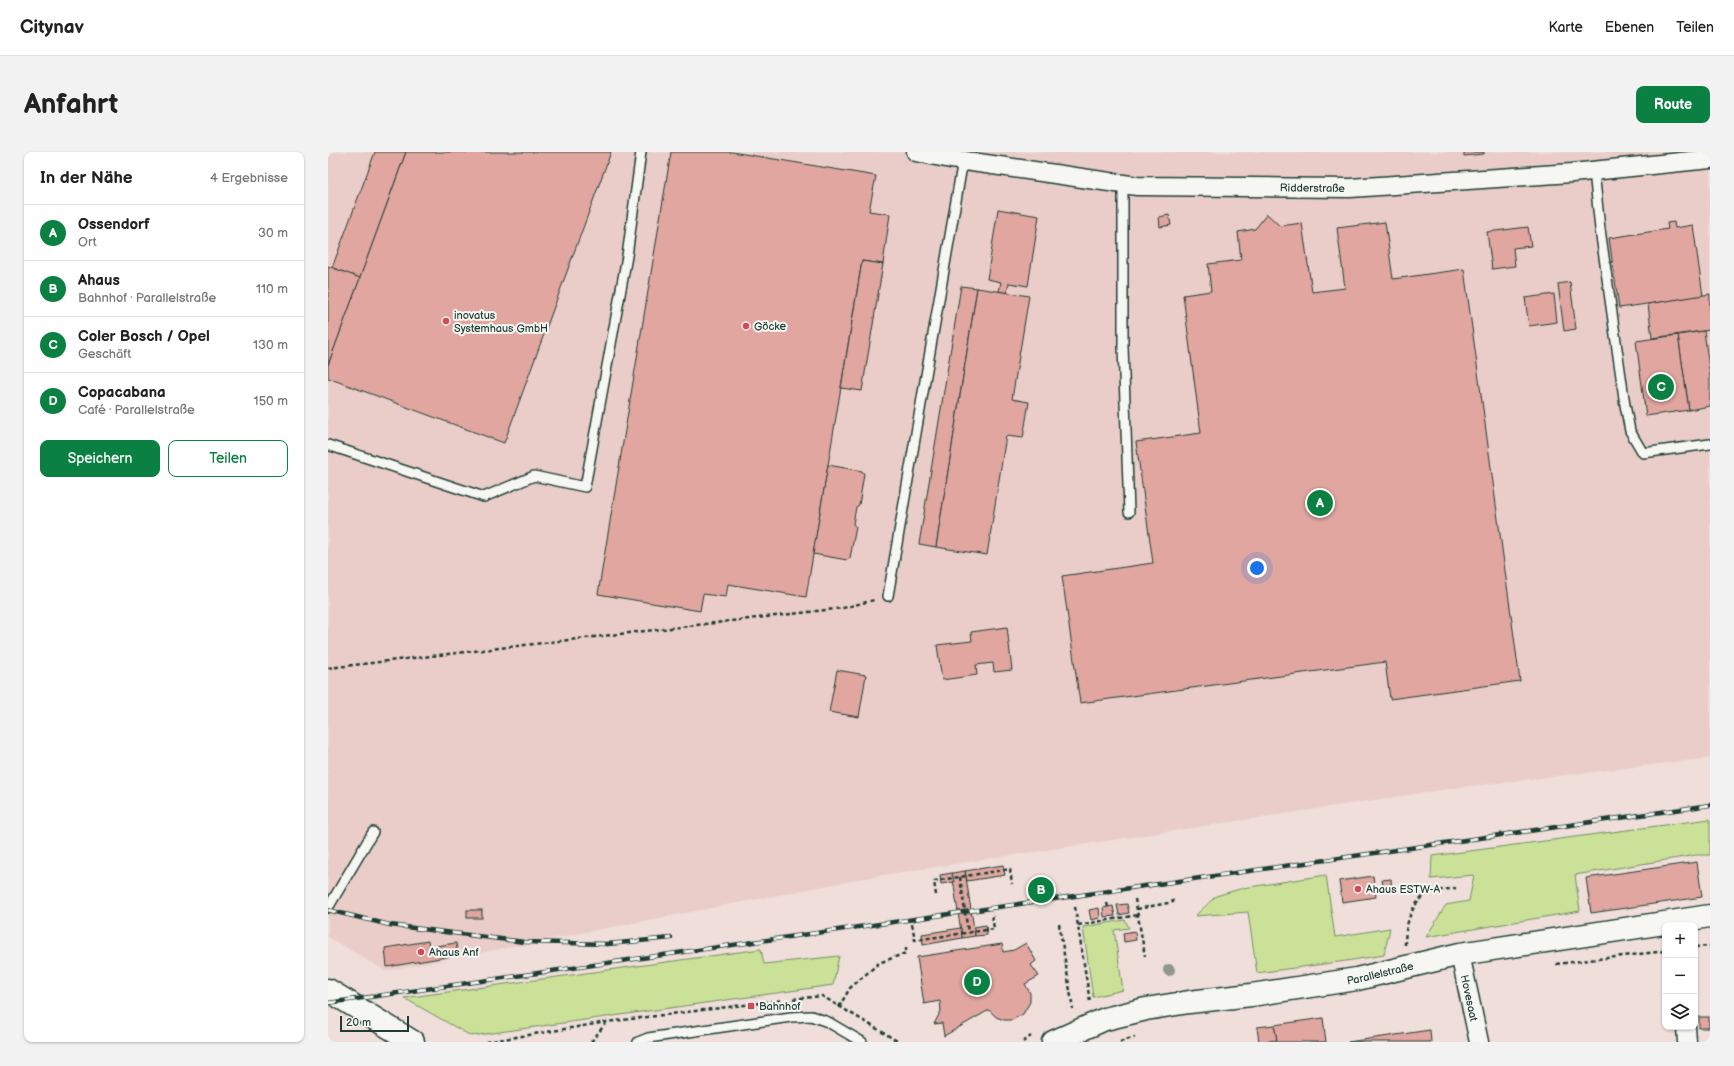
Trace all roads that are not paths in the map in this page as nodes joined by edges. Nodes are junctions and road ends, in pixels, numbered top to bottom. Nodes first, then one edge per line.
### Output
1 (641, 152) edge
2 (916, 152) edge
3 (956, 157) edge
4 (1710, 159) edge
5 (1594, 171) junction
6 (1123, 184) junction
7 (1710, 444) edge
8 (328, 445) edge
9 (1129, 512) dead end
10 (888, 596) road end
11 (373, 832) dead end
12 (328, 908) edge
13 (1710, 916) edge
14 (1460, 954) junction
15 (328, 990) edge
16 (1686, 1030) edge
17 (413, 1042) edge
18 (638, 1042) edge
19 (862, 1042) edge
20 (1053, 1042) edge
21 (1479, 1042) edge
22 (1687, 1042) edge

1 - 8 lane
2 - 3 street, Ridderstraße
3 - 6 street, Ridderstraße
3 - 10 lane
4 - 5 street, Ridderstraße
5 - 6 street, Ridderstraße
5 - 7 lane
6 - 9 lane
11 - 12 lane
13 - 14 main road, Parallelstraße
14 - 20 main road, Parallelstraße
14 - 21 street, Hovesaat
15 - 17 main road
16 - 22 street
18 - 19 lane

